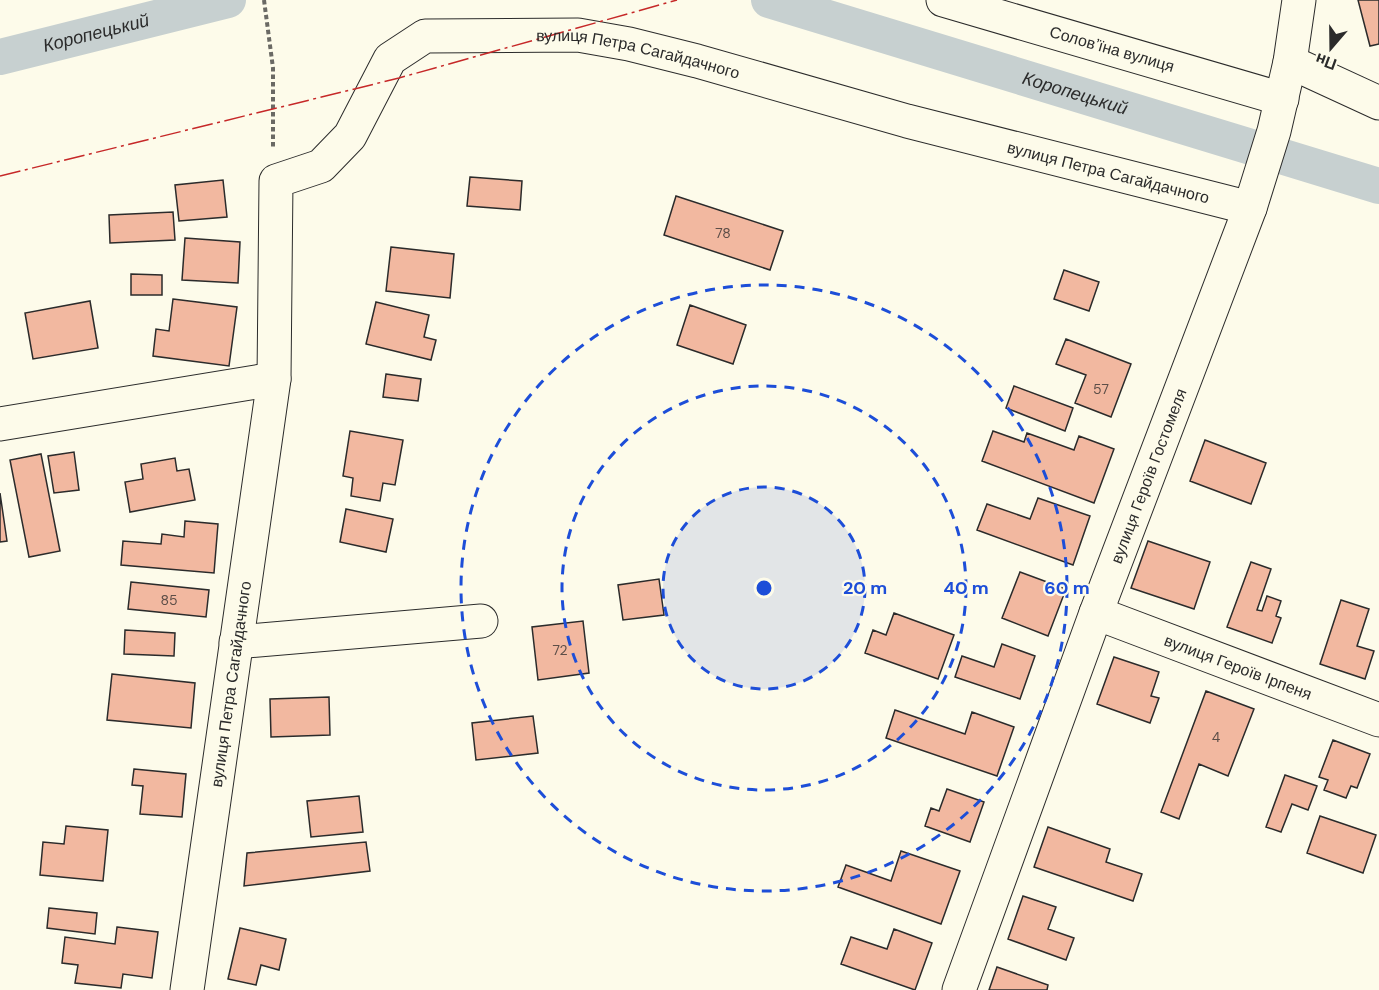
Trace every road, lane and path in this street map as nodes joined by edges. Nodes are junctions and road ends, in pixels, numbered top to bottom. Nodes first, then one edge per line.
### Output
1 (264, 0) edge
2 (943, 0) edge
3 (1299, 0) edge
4 (1290, 62) junction
5 (1282, 99) junction
6 (1379, 103) edge
7 (276, 181) junction
8 (1250, 208) junction
9 (273, 379) junction
10 (0, 424) edge
11 (1096, 613) junction
12 (482, 621) dead end
13 (236, 642) junction
14 (1379, 720) edge
15 (187, 990) edge
16 (959, 990) edge

1 - 7 path
2 - 5 street, Соловʼїна вулиця
3 - 4 street, вулиця Героїв Гостомеля
4 - 5 street, вулиця Героїв Гостомеля
4 - 6 street
5 - 8 street, вулиця Героїв Гостомеля
7 - 8 street, вулиця Петра Сагайдачного
7 - 9 street, вулиця Петра Сагайдачного
8 - 11 street, вулиця Героїв Гостомеля
9 - 10 street
9 - 13 street, вулиця Петра Сагайдачного
11 - 14 street, вулиця Героїв Ірпеня
11 - 16 street, вулиця Героїв Гостомеля
12 - 13 street
13 - 15 street, вулиця Петра Сагайдачного

